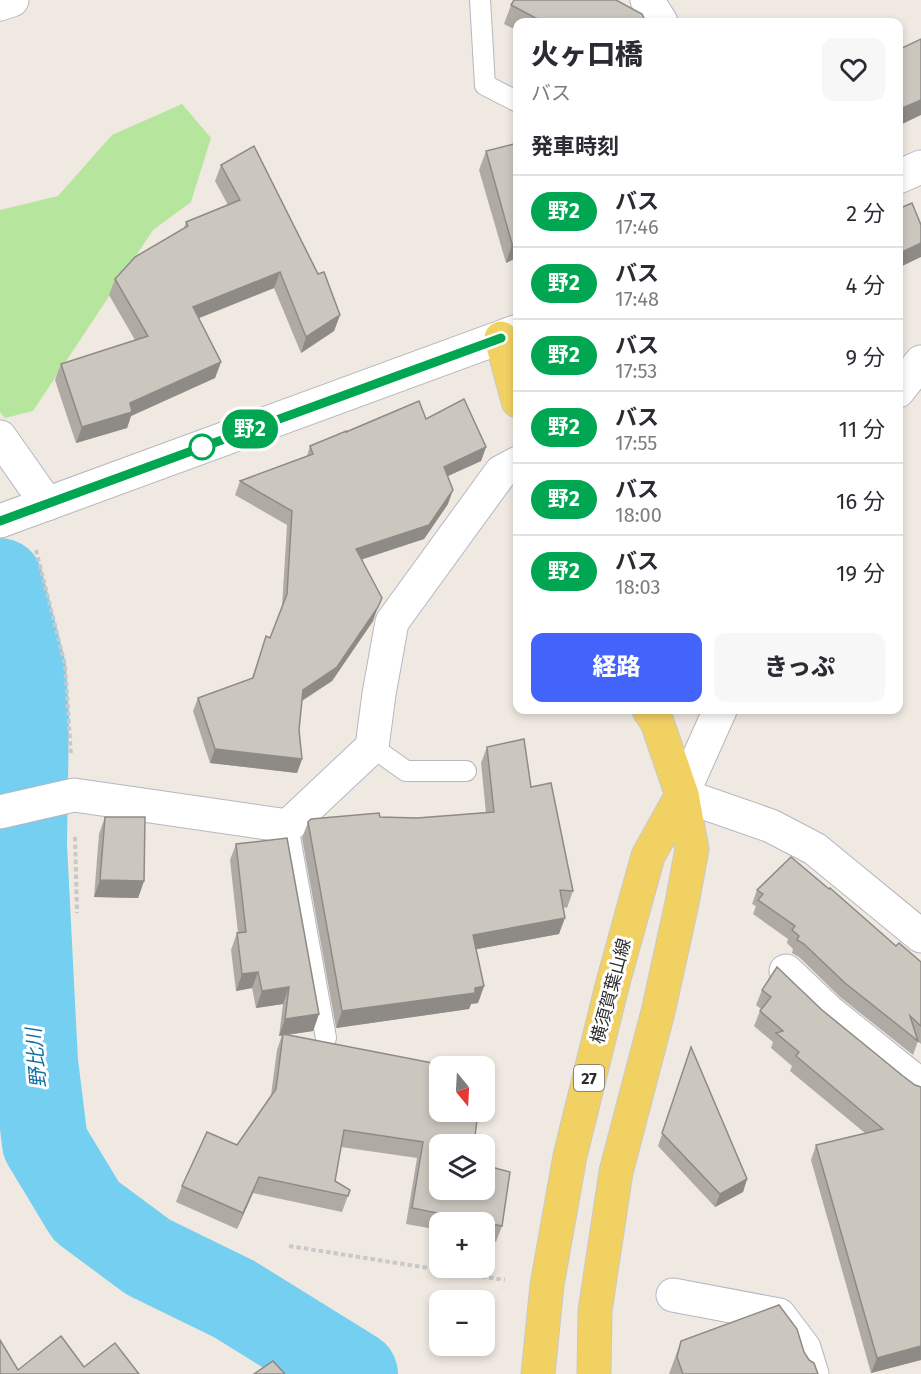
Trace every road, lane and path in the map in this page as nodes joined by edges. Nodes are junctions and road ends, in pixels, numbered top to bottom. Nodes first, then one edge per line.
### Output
1 (12, 0) edge
2 (480, 0) edge
3 (647, 0) edge
4 (0, 4) edge
5 (658, 18) edge
6 (513, 99) edge
7 (921, 167) edge
8 (903, 175) edge
9 (509, 334) edge
10 (921, 362) edge
11 (513, 364) edge
12 (903, 385) edge
13 (0, 437) edge
14 (513, 466) edge
15 (22, 513) edge
16 (652, 714) edge
17 (718, 714) edge
18 (372, 747) junction
19 (466, 771) dead end
20 (74, 795) junction
21 (682, 795) junction
22 (0, 812) edge
23 (288, 826) junction
24 (77, 913) dead end
25 (921, 936) edge
26 (786, 971) dead end
27 (326, 1038) dead end
28 (921, 1084) edge
29 (289, 1246) dead end
30 (506, 1280) dead end
31 (674, 1295) dead end
32 (538, 1374) edge
33 (594, 1374) edge
34 (812, 1374) edge

1 - 4 street
2 - 6 lane
3 - 5 street
7 - 8 street
9 - 11 main road
9 - 15 street
10 - 12 street
13 - 15 street
14 - 18 street
15 - 20 path
16 - 21 main road
17 - 21 street
18 - 19 lane
18 - 23 street
20 - 22 street
20 - 23 street
20 - 24 path
21 - 25 street
21 - 32 main road, 横須賀葉山線 / 27
21 - 33 main road
23 - 27 lane
26 - 28 street
29 - 30 path
31 - 34 street

